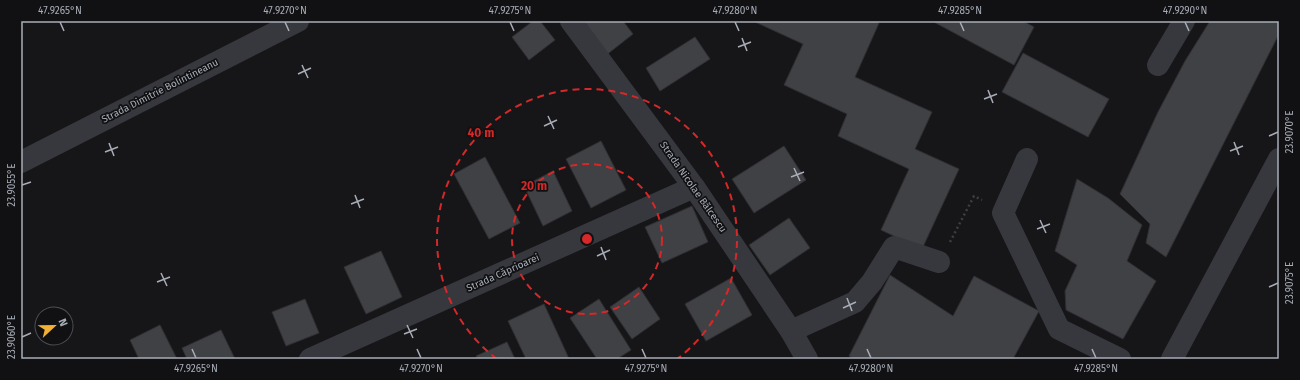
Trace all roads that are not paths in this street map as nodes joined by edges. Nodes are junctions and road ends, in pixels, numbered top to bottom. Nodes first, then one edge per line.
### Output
1 (298, 21) edge
2 (571, 21) edge
3 (1184, 21) edge
4 (1158, 66) dead end
5 (1027, 159) dead end
6 (1279, 159) edge
7 (21, 162) edge
8 (694, 187) junction
9 (939, 262) road end
10 (791, 331) junction
11 (310, 359) edge
12 (807, 359) edge
13 (1120, 359) edge
14 (1172, 359) edge

1 - 7 street, Strada Dimitrie Bolintineanu
2 - 8 street, Strada Nicolae Bălcescu
3 - 4 street
5 - 13 street
6 - 14 street
8 - 10 street, Strada Nicolae Bălcescu
8 - 11 street, Strada Căprioarei
9 - 10 street
10 - 12 street, Strada Nicolae Bălcescu

